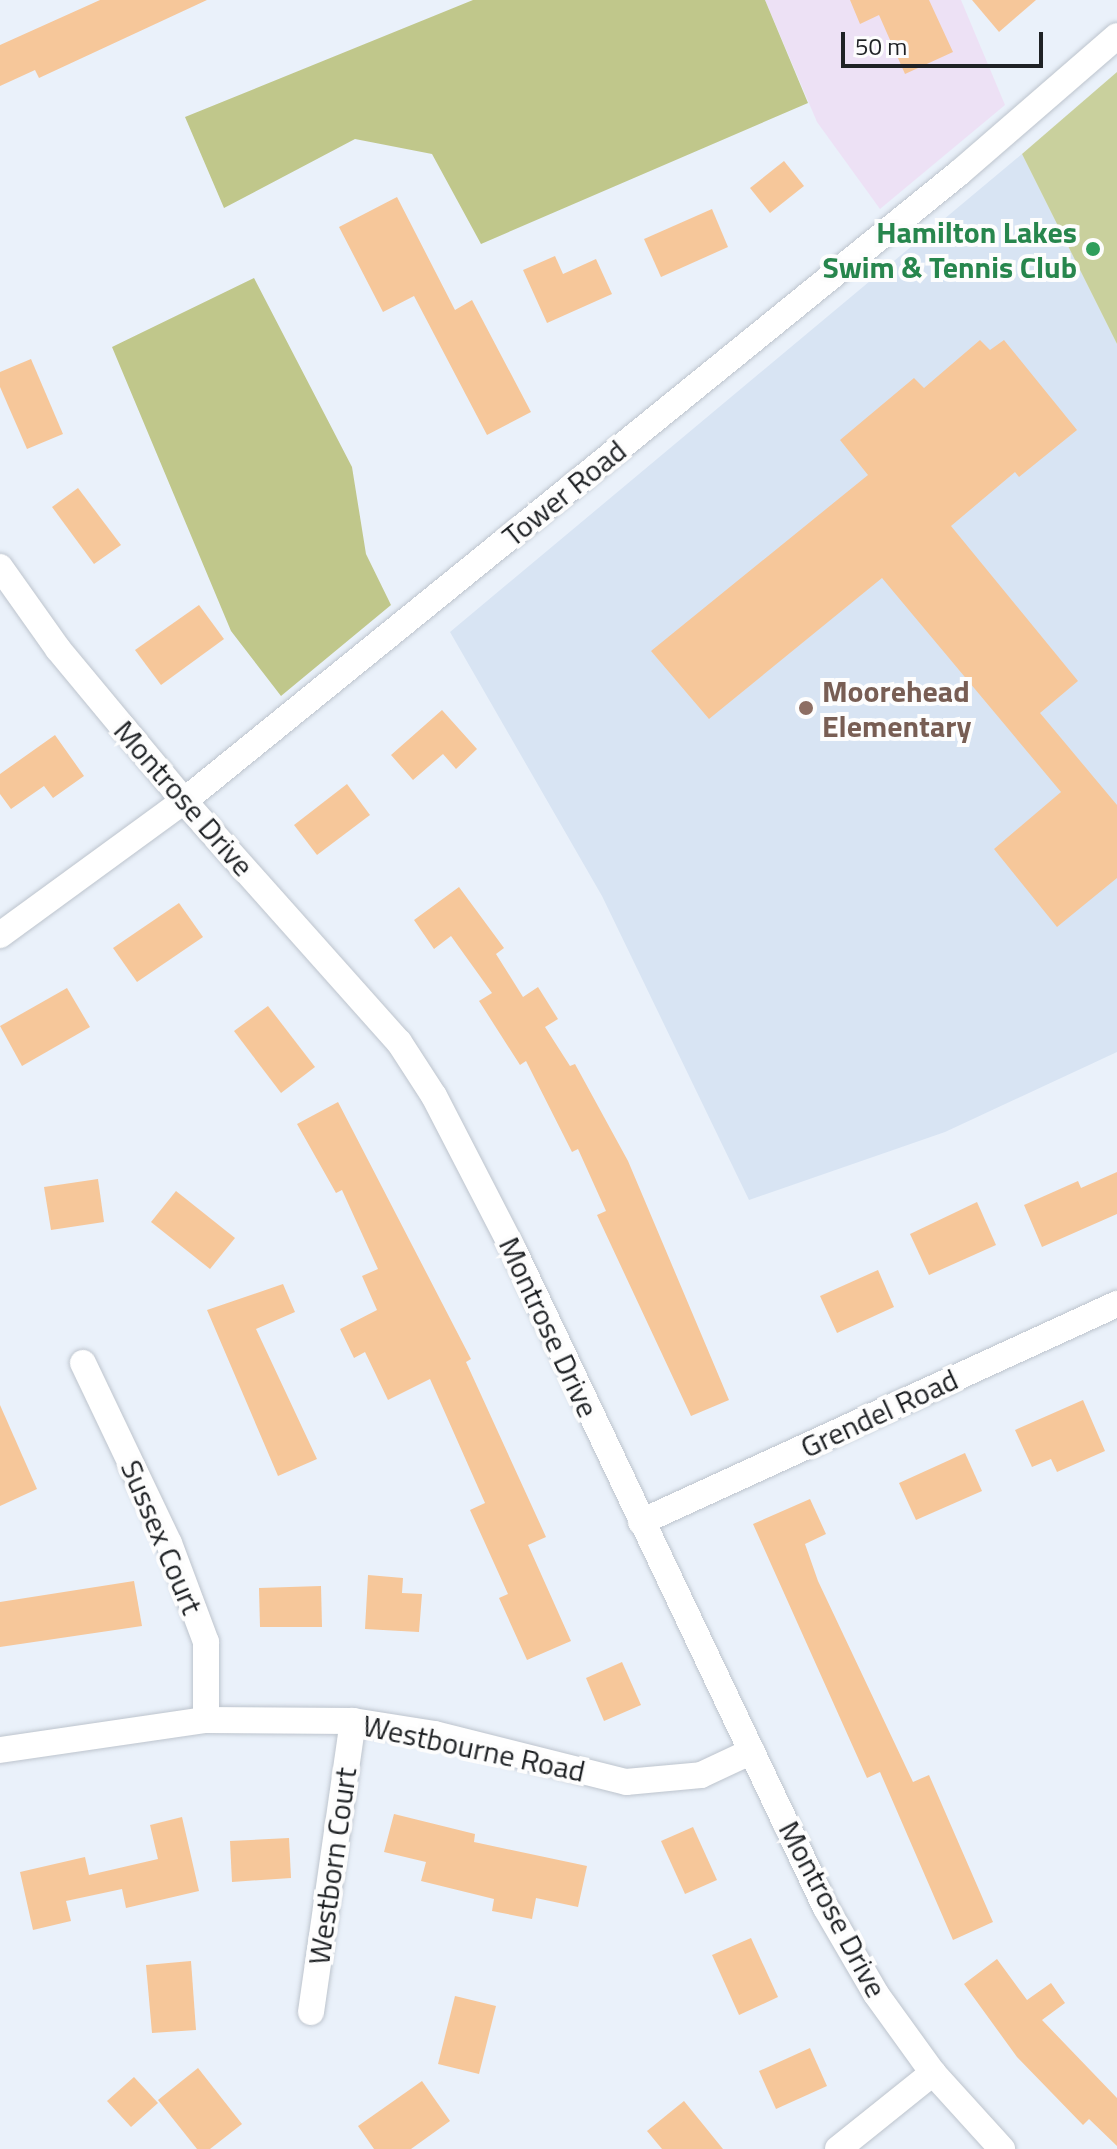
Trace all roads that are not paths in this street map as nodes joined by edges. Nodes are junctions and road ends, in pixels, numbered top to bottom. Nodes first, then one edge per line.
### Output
1 (1117, 36) edge
2 (0, 567) edge
3 (184, 801) junction
4 (0, 935) edge
5 (1117, 1304) edge
6 (83, 1363) dead end
7 (641, 1522) junction
8 (206, 1720) junction
9 (353, 1721) junction
10 (0, 1750) edge
11 (752, 1751) junction
12 (311, 2012) dead end
13 (933, 2073) junction
14 (838, 2149) edge
15 (1002, 2149) edge

1 - 3 street, Tower Road
2 - 3 street, Montrose Drive
3 - 4 street, Tower Road
3 - 7 street, Montrose Drive
5 - 7 street, Grendel Road
6 - 8 street, Sussex Court
7 - 11 street, Montrose Drive
8 - 9 street, Westbourne Road
8 - 10 street, Westbourne Road
9 - 11 street, Westbourne Road
9 - 12 street, Westborn Court
11 - 13 street, Montrose Drive
13 - 14 street
13 - 15 street, Montrose Drive

